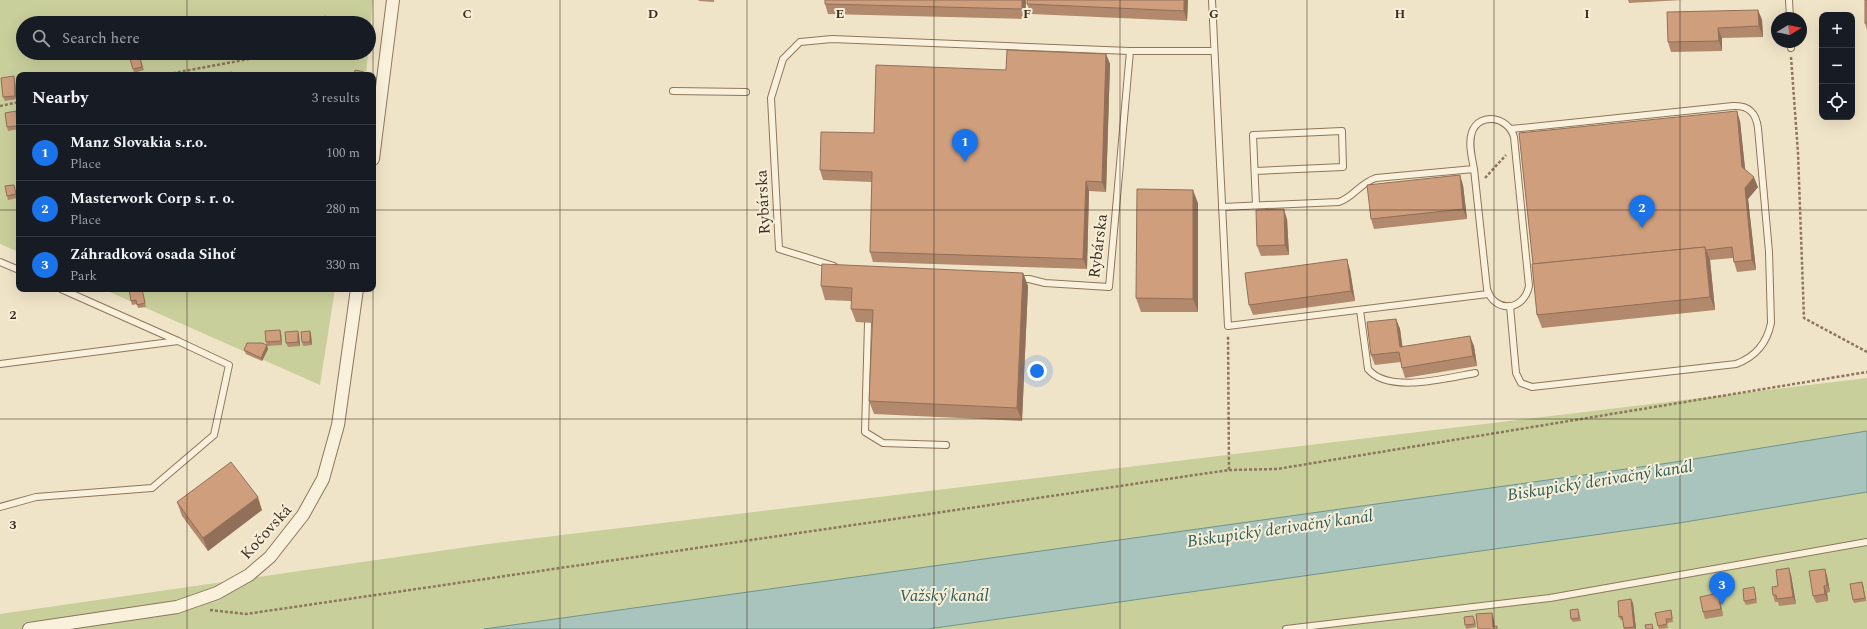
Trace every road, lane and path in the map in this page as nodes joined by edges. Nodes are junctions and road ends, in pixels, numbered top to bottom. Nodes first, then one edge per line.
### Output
1 (393, 0) edge
2 (1212, 0) edge
3 (1789, 0) edge
4 (1790, 12) edge
5 (1790, 48) edge
6 (1130, 51) junction
7 (1214, 51) junction
8 (243, 60) edge
9 (179, 72) edge
10 (673, 91) dead end
11 (746, 92) dead end
12 (16, 103) edge
13 (0, 106) edge
14 (1511, 129) junction
15 (376, 134) edge
16 (1515, 146) junction
17 (1474, 169) junction
18 (1255, 171) junction
19 (1476, 188) junction
20 (1256, 205) junction
21 (1222, 207) junction
22 (0, 262) edge
23 (16, 269) edge
24 (842, 269) edge
25 (1013, 278) edge
26 (68, 292) edge
27 (357, 292) edge
28 (1488, 294) junction
29 (1510, 306) junction
30 (1360, 310) junction
31 (868, 323) edge
32 (1228, 326) junction
33 (178, 340) junction
34 (1867, 352) edge
35 (0, 364) edge
36 (1867, 372) edge
37 (1475, 373) dead end
38 (946, 445) dead end
39 (1229, 470) junction
40 (0, 507) edge
41 (1867, 542) edge
42 (196, 601) junction
43 (29, 629) edge
44 (1286, 629) edge

1 - 15 street
2 - 7 lane
3 - 4 lane
5 - 34 path
6 - 7 lane, Rybárska
6 - 24 lane, Rybárska
6 - 25 lane, Rybárska
7 - 21 lane
8 - 9 path
10 - 11 lane
12 - 13 path
14 - 16 lane
14 - 17 lane
14 - 29 lane
16 - 19 path
16 - 29 lane
17 - 19 lane
17 - 20 lane
18 - 18 lane
18 - 20 lane
19 - 28 lane
20 - 21 lane
21 - 32 lane
22 - 23 lane
26 - 33 lane
27 - 42 street, Kočovská
28 - 29 lane
28 - 30 lane
30 - 32 lane
30 - 37 lane
31 - 38 lane
32 - 39 path
33 - 35 lane
33 - 40 lane
36 - 39 path
39 - 42 path
41 - 44 lane
42 - 43 street, Kočovská

